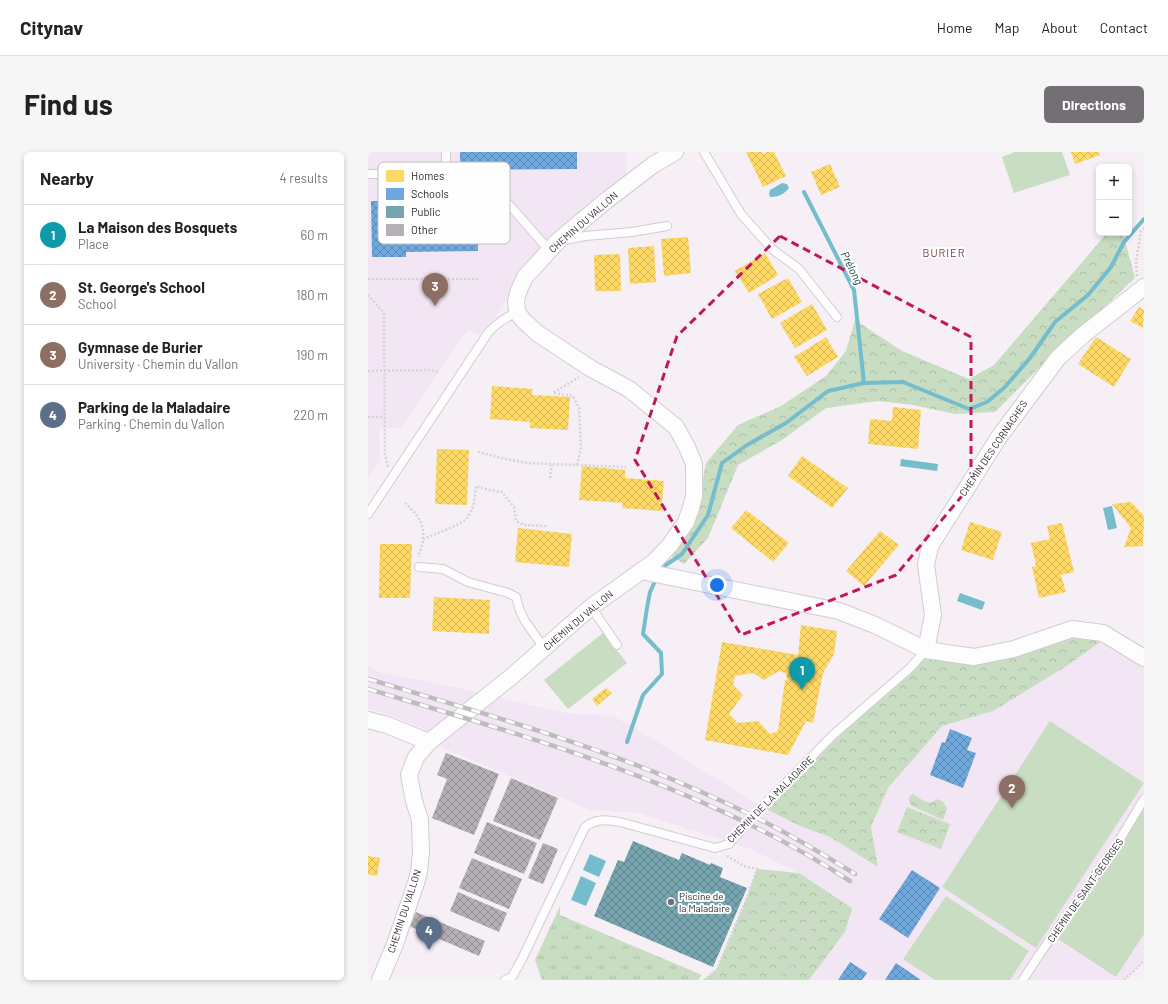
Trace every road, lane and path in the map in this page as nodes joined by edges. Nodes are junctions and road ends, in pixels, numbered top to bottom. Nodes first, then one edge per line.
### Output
1 (675, 152) edge
2 (704, 152) edge
3 (510, 203) edge
4 (667, 226) dead end
5 (1144, 228) edge
6 (554, 246) junction
7 (368, 279) edge
8 (478, 279) dead end
9 (1141, 290) edge
10 (368, 295) edge
11 (517, 312) junction
12 (837, 317) dead end
13 (590, 368) junction
14 (368, 370) edge
15 (385, 370) junction
16 (439, 372) dead end
17 (368, 417) edge
18 (385, 417) junction
19 (478, 452) dead end
20 (552, 464) junction
21 (577, 466) junction
22 (626, 467) dead end
23 (393, 476) junction
24 (550, 478) dead end
25 (405, 503) dead end
26 (368, 514) edge
27 (547, 526) dead end
28 (423, 539) junction
29 (418, 564) joint
30 (647, 572) junction
31 (591, 607) junction
32 (617, 645) dead end
33 (544, 648) junction
34 (926, 650) junction
35 (1144, 658) edge
36 (368, 720) edge
37 (429, 742) junction
38 (1144, 799) edge
39 (715, 848) junction
40 (815, 909) dead end
41 (812, 919) junction
42 (738, 920) junction
43 (1144, 961) edge
44 (380, 980) edge
45 (505, 980) edge
46 (704, 980) edge
47 (777, 980) edge
48 (1023, 980) edge
49 (1124, 980) edge

1 - 6 street, CHEMIN DU VALLON
2 - 12 lane
3 - 6 lane
4 - 6 lane
5 - 9 path
6 - 11 street, CHEMIN DU VALLON
7 - 8 path
9 - 34 street, CHEMIN DES CORNACHES
10 - 15 path
11 - 13 street, CHEMIN DU VALLON
11 - 23 lane
13 - 21 path
13 - 30 street, CHEMIN DU VALLON
14 - 15 path
15 - 16 path
15 - 18 path
17 - 18 path
18 - 23 path
19 - 20 path
20 - 21 path
20 - 24 path
21 - 22 path
23 - 26 lane
25 - 28 path
27 - 28 path
28 - 29 path
29 - 33 lane
30 - 31 street, CHEMIN DU VALLON
30 - 34 street
31 - 32 lane
31 - 33 street, CHEMIN DU VALLON
33 - 37 street, CHEMIN DU VALLON
34 - 35 street
34 - 39 lane, CHEMIN DE LA MALADAIRE
36 - 37 street
37 - 44 street, CHEMIN DU VALLON
38 - 48 lane, CHEMIN DE SAINT-GEORGES
39 - 42 path
39 - 45 lane
40 - 41 path
41 - 42 path
41 - 47 path
42 - 46 path
43 - 49 path

